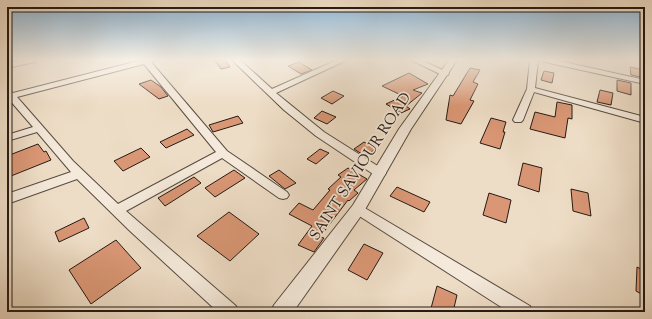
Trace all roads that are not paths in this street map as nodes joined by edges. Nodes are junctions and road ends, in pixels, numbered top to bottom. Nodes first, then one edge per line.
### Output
1 (90, 75) edge
2 (159, 75) edge
3 (254, 75) edge
4 (310, 75) edge
5 (444, 75) edge
6 (532, 75) edge
7 (613, 75) edge
8 (645, 82) edge
9 (531, 89) junction
10 (270, 93) junction
11 (9, 94) edge
12 (518, 120) dead end
13 (645, 120) edge
14 (38, 129) junction
15 (7, 138) edge
16 (223, 153) junction
17 (380, 173) junction
18 (78, 174) junction
19 (283, 195) dead end
20 (7, 199) edge
21 (358, 209) junction
22 (117, 210) junction
23 (230, 312) edge
24 (282, 312) edge
25 (524, 312) edge

1 - 11 street
2 - 16 street
3 - 10 street
4 - 10 street
5 - 17 street, SAINT SAVIOUR ROAD
6 - 9 street
7 - 8 street
9 - 12 street
9 - 13 street
10 - 17 street
11 - 14 street
14 - 15 street
14 - 18 street
16 - 19 street
16 - 22 street
17 - 21 street, SAINT SAVIOUR ROAD
18 - 20 street
18 - 22 street
21 - 24 street, SAINT SAVIOUR ROAD
21 - 25 street
22 - 23 street

